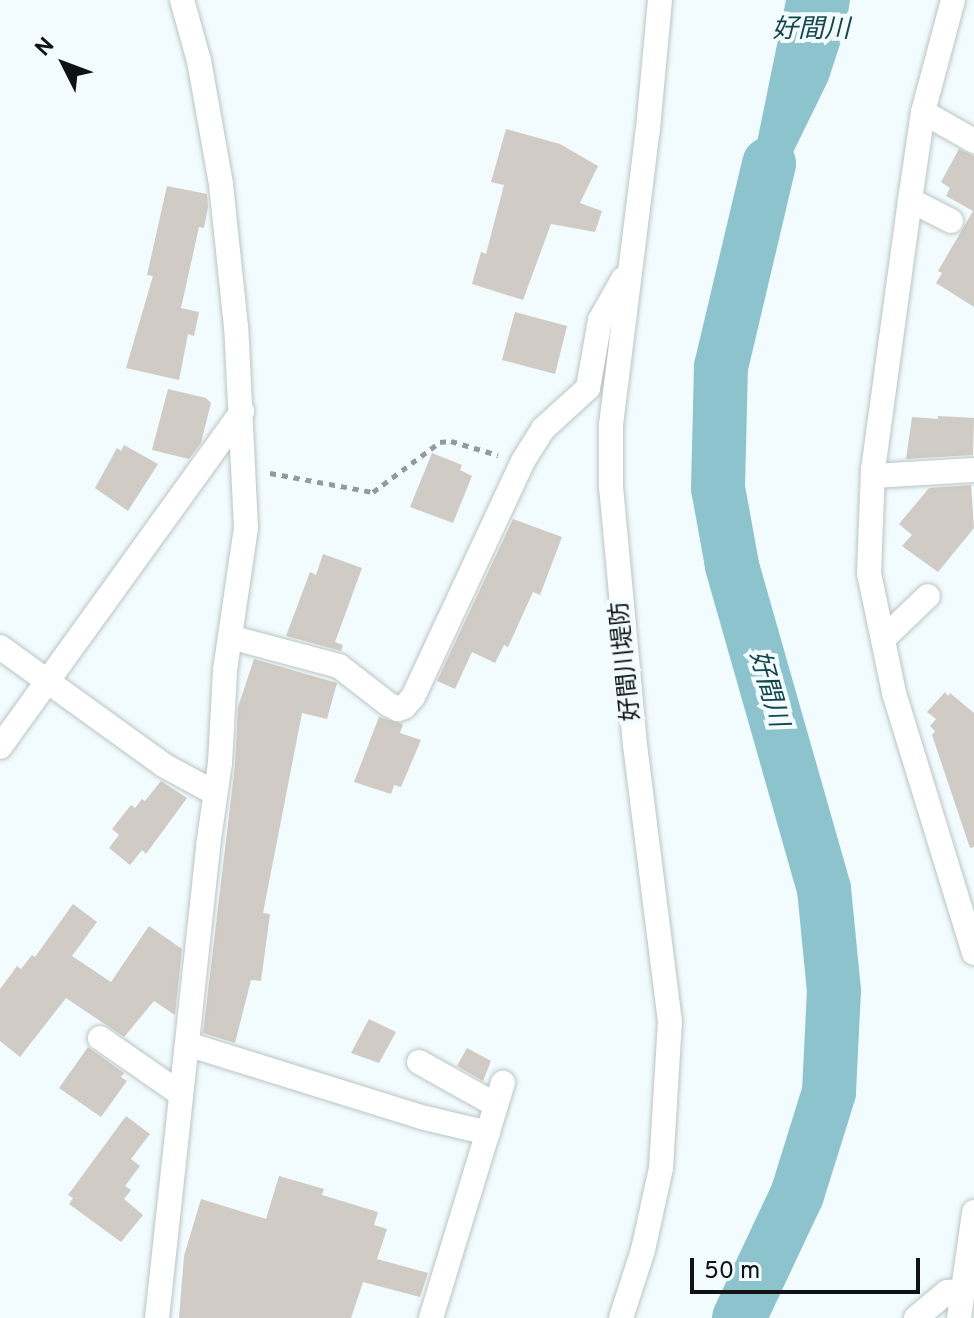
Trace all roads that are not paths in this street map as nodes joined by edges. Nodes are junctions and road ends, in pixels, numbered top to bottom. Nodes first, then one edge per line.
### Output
1 (182, 0) edge
2 (660, 0) edge
3 (953, 0) edge
4 (923, 112) junction
5 (974, 141) edge
6 (910, 200) junction
7 (951, 221) dead end
8 (628, 278) junction
9 (242, 411) junction
10 (974, 470) edge
11 (873, 476) junction
12 (928, 596) dead end
13 (230, 637) junction
14 (883, 639) junction
15 (0, 647) edge
16 (48, 681) junction
17 (0, 747) edge
18 (215, 793) junction
19 (974, 953) edge
20 (100, 1038) dead end
21 (187, 1044) junction
22 (419, 1062) dead end
23 (181, 1094) junction
24 (488, 1133) junction
25 (974, 1212) edge
26 (961, 1291) junction
27 (157, 1318) edge
28 (431, 1318) edge
29 (621, 1318) edge
30 (916, 1318) edge
31 (959, 1318) edge

1 - 9 street
2 - 8 street, 好間川堤防
3 - 4 street
4 - 5 street
4 - 6 street
6 - 7 street
6 - 11 street
8 - 13 street
8 - 29 street, 好間川堤防
9 - 13 street
9 - 16 street
10 - 11 street
11 - 14 street
12 - 14 street
13 - 18 street
14 - 19 street
15 - 16 street
16 - 17 street
16 - 18 street
18 - 21 street
20 - 23 street
21 - 23 street
21 - 24 street
22 - 24 street
23 - 27 street
24 - 28 street
25 - 26 street
26 - 30 street
26 - 31 street

